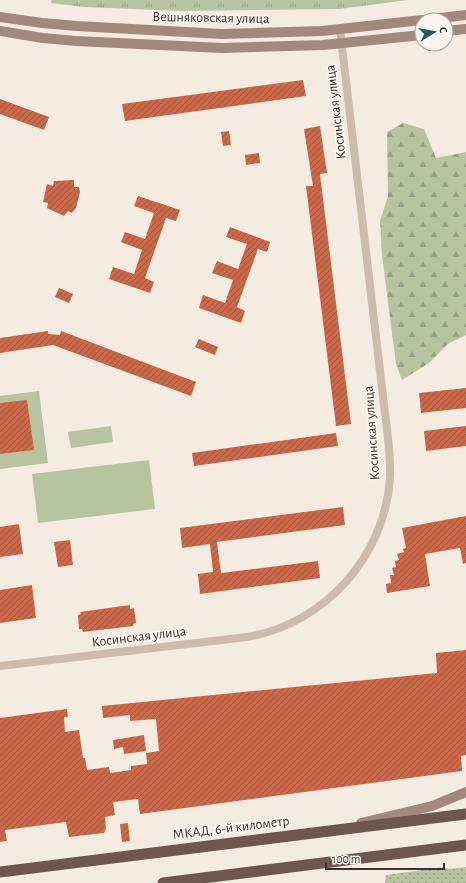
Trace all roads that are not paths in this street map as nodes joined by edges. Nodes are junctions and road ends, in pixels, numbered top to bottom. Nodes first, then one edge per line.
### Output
1 (466, 15) edge
2 (0, 16) edge
3 (454, 16) edge
4 (414, 21) edge
5 (466, 29) edge
6 (340, 30) junction
7 (0, 31) edge
8 (454, 31) edge
9 (290, 33) junction
10 (414, 35) edge
11 (341, 44) junction
12 (290, 47) junction
13 (0, 666) edge
14 (466, 792) edge
15 (466, 814) edge
16 (325, 832) junction
17 (466, 845) edge
18 (0, 872) edge
19 (163, 883) edge

1 - 3 main road, Вешняковская улица
2 - 9 main road, Вешняковская улица
4 - 6 main road, Вешняковская улица
5 - 8 main road
6 - 9 main road, Вешняковская улица
6 - 11 street, Косинская улица
7 - 12 main road, Вешняковская улица
9 - 12 street
10 - 11 main road, Вешняковская улица
11 - 12 main road, Вешняковская улица
11 - 13 street, Косинская улица
14 - 16 main road
15 - 16 highway, МКАД, 6-й километр
16 - 18 highway, МКАД, 6-й километр
17 - 19 highway

